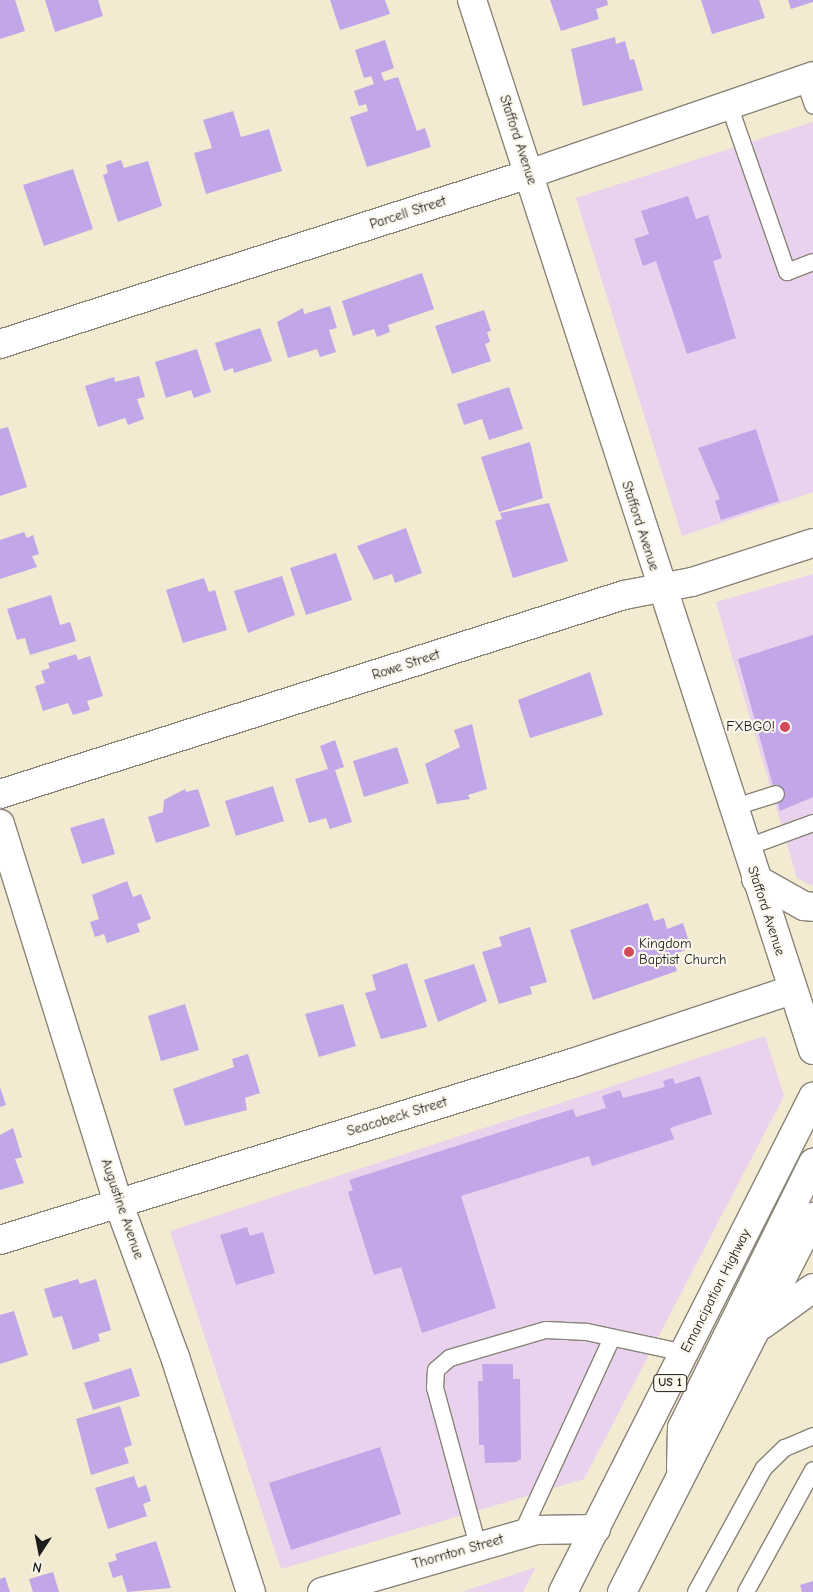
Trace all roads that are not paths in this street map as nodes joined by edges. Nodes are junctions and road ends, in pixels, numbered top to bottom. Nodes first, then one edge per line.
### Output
1 (472, 0) edge
2 (808, 77) edge
3 (729, 105) junction
4 (813, 105) edge
5 (529, 174) junction
6 (813, 262) edge
7 (0, 344) edge
8 (813, 543) edge
9 (660, 589) junction
10 (0, 794) edge
11 (776, 794) dead end
12 (732, 808) junction
13 (813, 823) edge
14 (0, 824) edge
15 (745, 848) junction
16 (756, 879) junction
17 (813, 907) edge
18 (792, 990) junction
19 (813, 1050) edge
20 (813, 1097) edge
21 (813, 1163) edge
22 (118, 1202) junction
23 (813, 1217) edge
24 (0, 1240) edge
25 (813, 1288) edge
26 (755, 1330) junction
27 (612, 1338) junction
28 (684, 1353) junction
29 (813, 1436) edge
30 (813, 1470) edge
31 (680, 1477) junction
32 (596, 1529) junction
33 (521, 1535) junction
34 (478, 1546) junction
35 (251, 1592) edge
36 (322, 1592) edge
37 (563, 1592) edge
38 (622, 1592) edge
39 (696, 1592) edge
40 (746, 1592) edge

1 - 5 street, Stafford Avenue
2 - 3 street, Parcell Street
2 - 4 lane
3 - 5 street, Parcell Street
3 - 6 lane
5 - 7 street, Parcell Street
5 - 9 street, Stafford Avenue
8 - 9 street, Rowe Street
9 - 10 street, Rowe Street
9 - 12 street, Stafford Avenue
11 - 12 lane
12 - 15 street, Stafford Avenue
13 - 15 lane
14 - 22 street, Augustine Avenue
15 - 16 street, Stafford Avenue
16 - 17 street
16 - 18 street, Stafford Avenue
18 - 19 street, Stafford Avenue
18 - 22 street, Seacobeck Street
20 - 28 street, Emancipation Highway / US 1
21 - 31 street
22 - 24 street, Seacobeck Street
22 - 35 street, Augustine Avenue
23 - 26 street
25 - 26 street
26 - 31 street
27 - 28 lane
27 - 33 lane
27 - 34 lane
28 - 32 street, Emancipation Highway / US 1
29 - 39 lane
30 - 40 lane
31 - 38 street
32 - 33 street, Thornton Street
32 - 37 street, Emancipation Highway / US 1
33 - 34 street, Thornton Street
34 - 36 street, Thornton Street

